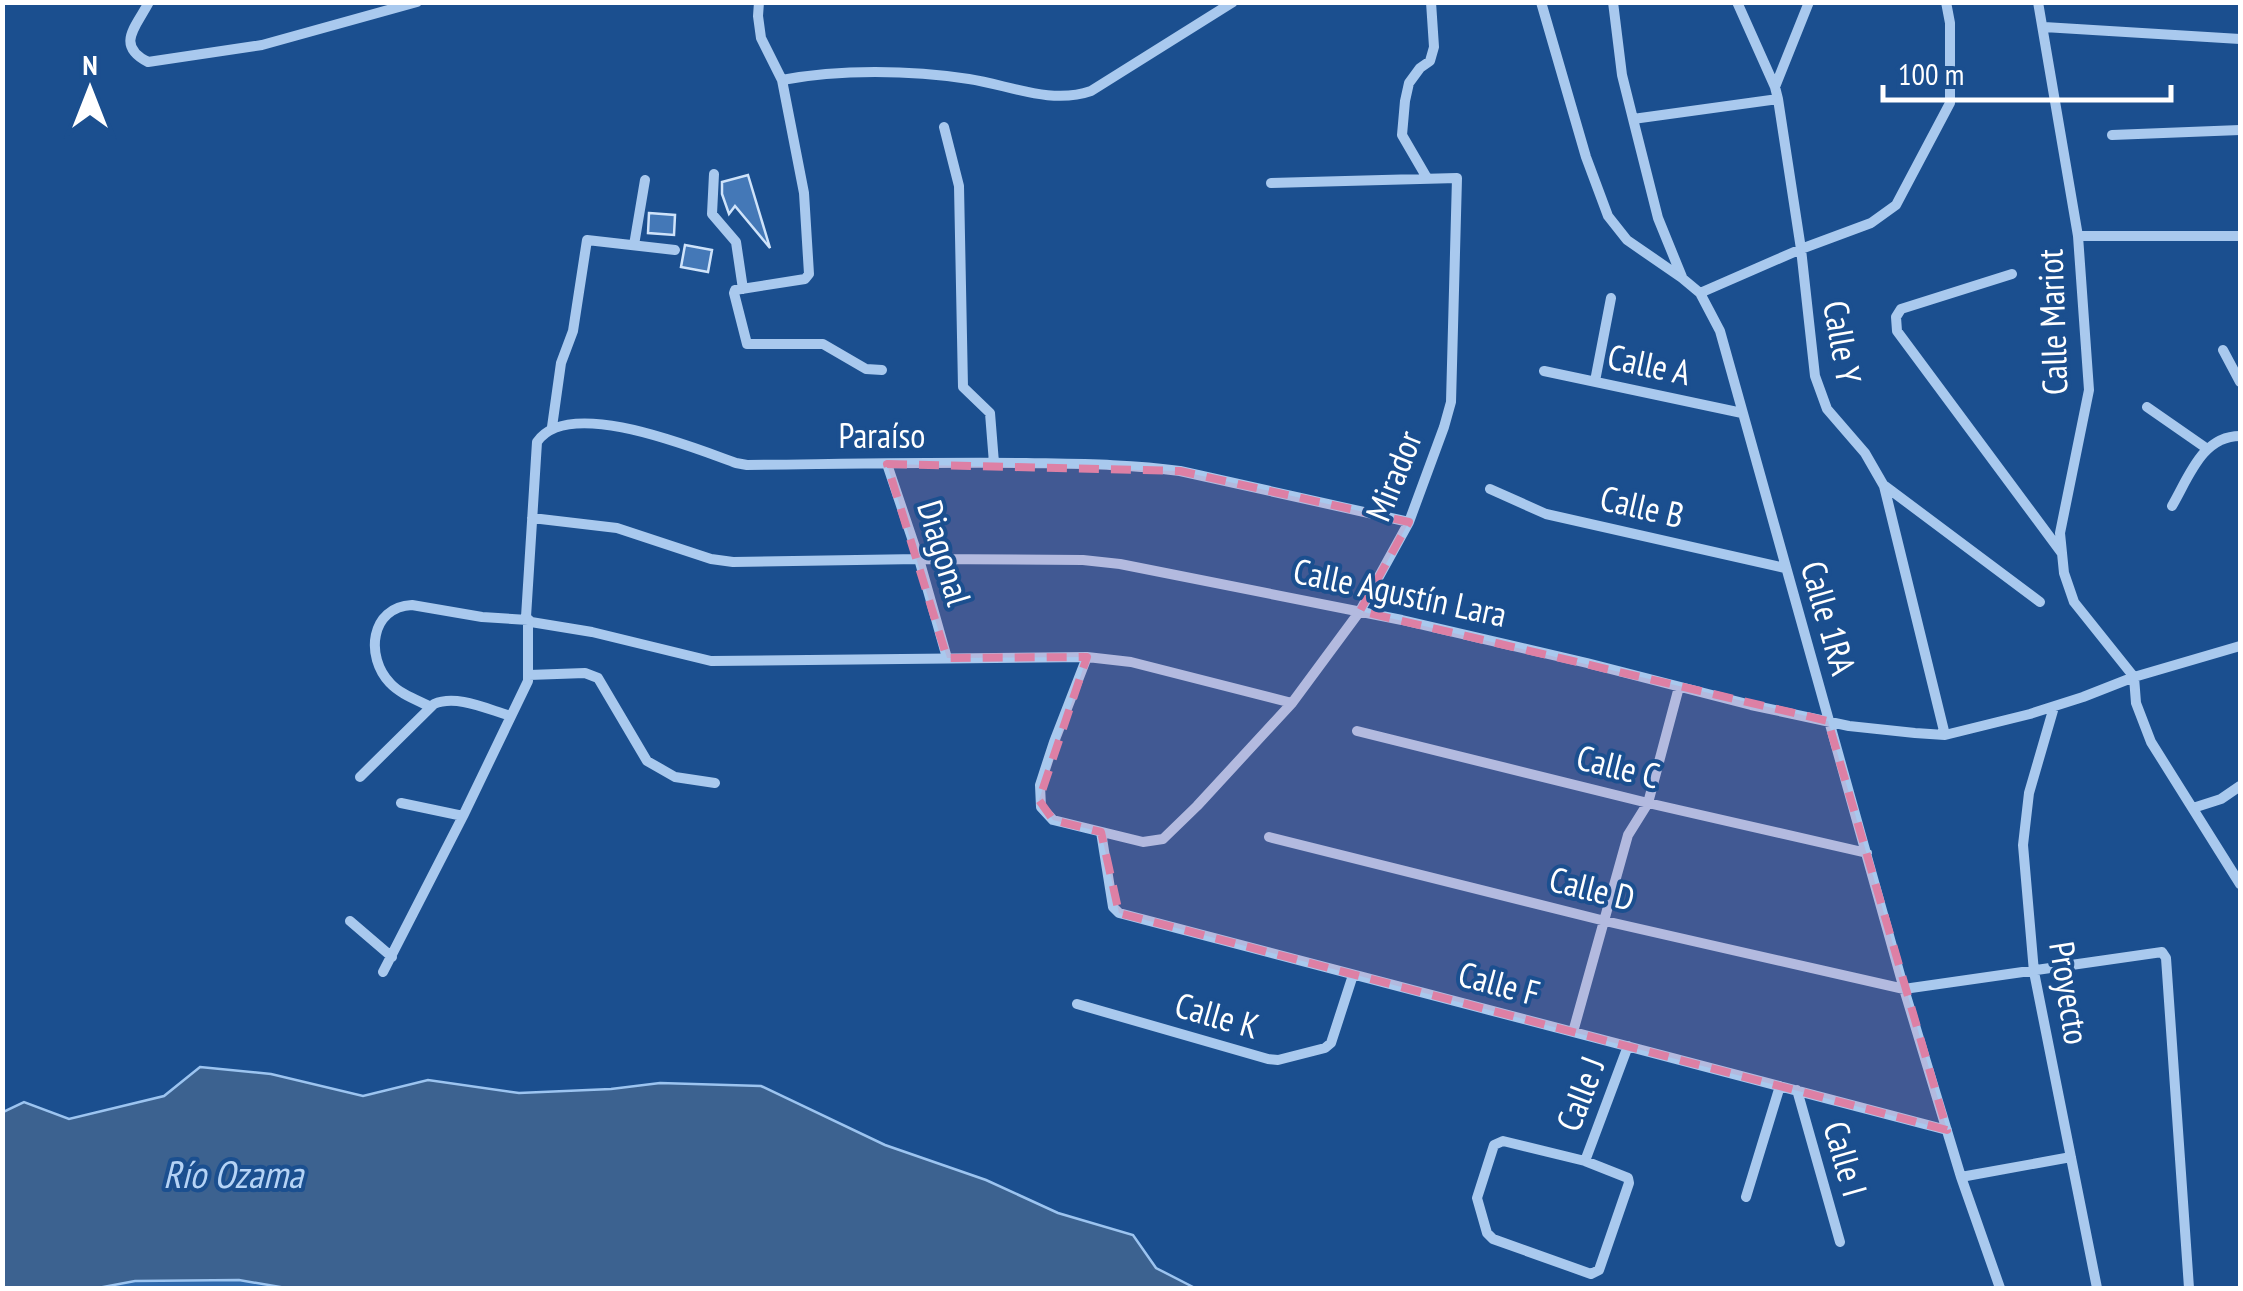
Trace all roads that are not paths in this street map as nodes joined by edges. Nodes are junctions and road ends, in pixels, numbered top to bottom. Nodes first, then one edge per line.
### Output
1 (148, 2) edge
2 (417, 2) edge
3 (760, 2) edge
4 (1233, 2) edge
5 (1430, 2) edge
6 (1541, 2) edge
7 (1613, 2) edge
8 (1737, 2) edge
9 (1810, 2) edge
10 (1946, 2) edge
11 (2038, 2) edge
12 (2044, 28) junction
13 (2240, 39) edge
14 (782, 80) junction
15 (1777, 93) junction
16 (1633, 119) junction
17 (944, 128) dead end
18 (2240, 130) edge
19 (2112, 135) dead end
20 (714, 174) dead end
21 (1427, 178) junction
22 (645, 180) dead end
23 (1271, 183) dead end
24 (2078, 236) junction
25 (2240, 236) edge
26 (634, 245) junction
27 (1800, 249) junction
28 (675, 250) dead end
29 (2012, 274) dead end
30 (1682, 278) junction
31 (743, 289) junction
32 (1700, 293) junction
33 (1611, 298) dead end
34 (2223, 350) dead end
35 (882, 370) dead end
36 (1544, 371) dead end
37 (1595, 381) junction
38 (2240, 382) edge
39 (2147, 407) dead end
40 (1742, 413) junction
41 (552, 428) junction
42 (2240, 436) edge
43 (2206, 448) junction
44 (994, 463) junction
45 (887, 464) junction
46 (1884, 486) junction
47 (1490, 489) dead end
48 (2172, 506) dead end
49 (532, 518) junction
50 (1409, 522) junction
51 (2062, 553) junction
52 (919, 558) junction
53 (1785, 568) junction
54 (2040, 602) dead end
55 (1360, 611) junction
56 (527, 618) junction
57 (2240, 646) edge
58 (1087, 657) junction
59 (947, 658) junction
60 (529, 675) junction
61 (2134, 677) junction
62 (1678, 687) junction
63 (1292, 703) junction
64 (431, 707) junction
65 (2054, 707) junction
66 (512, 716) junction
67 (1828, 721) junction
68 (1358, 731) dead end
69 (1945, 734) junction
70 (360, 776) dead end
71 (714, 783) dead end
72 (2240, 786) edge
73 (401, 803) dead end
74 (1648, 803) junction
75 (2194, 808) junction
76 (463, 816) junction
77 (1101, 832) junction
78 (1269, 837) dead end
79 (1867, 853) junction
80 (2240, 884) edge
81 (350, 921) dead end
82 (1605, 921) junction
83 (392, 957) junction
84 (383, 972) dead end
85 (2034, 972) junction
86 (1353, 974) junction
87 (1904, 989) junction
88 (1077, 1004) dead end
89 (1573, 1032) junction
90 (1628, 1046) junction
91 (1780, 1086) junction
92 (1797, 1090) junction
93 (1946, 1130) junction
94 (2071, 1157) junction
95 (1585, 1161) junction
96 (1961, 1177) junction
97 (1746, 1197) dead end
98 (1840, 1242) dead end
99 (2000, 1288) edge
100 (2098, 1288) edge
101 (2190, 1288) edge

1 - 2 street
3 - 14 street
4 - 14 street
5 - 21 street
6 - 30 street, Calle 1RA
7 - 16 street
8 - 15 street, Calle Y
9 - 15 street
10 - 27 street
11 - 12 street, Calle Mariot
12 - 13 street
12 - 24 street, Calle Mariot
14 - 31 street
15 - 16 street
15 - 27 street, Calle Y
16 - 30 street
17 - 44 street
18 - 19 street
20 - 31 street
21 - 23 street
21 - 50 street, Mirador
22 - 26 street
24 - 25 street
24 - 51 street, Calle Mariot
26 - 28 street
26 - 41 street
27 - 32 street
27 - 46 street, Calle Y
29 - 51 street
30 - 32 street, Calle 1RA
31 - 35 street
32 - 40 street, Calle 1RA
33 - 37 street
34 - 38 street
36 - 37 street, Calle A
37 - 40 street, Calle A
39 - 43 street
40 - 53 street, Calle 1RA
41 - 45 street, Paraíso
41 - 49 street
42 - 43 street
43 - 48 street
44 - 45 street, Paraíso
44 - 50 street, Paraíso
45 - 52 street, Diagonal
46 - 54 street
46 - 69 street, Calle Y
47 - 53 street, Calle B
49 - 52 street, Calle Agustín Lara
49 - 56 street
50 - 55 street, Mirador
51 - 61 street, Calle Mariot
52 - 55 street, Calle Agustín Lara
52 - 59 street, Diagonal
53 - 67 street, Calle 1RA
55 - 62 street, Calle Agustín Lara
55 - 63 street, Mirador
56 - 59 street
56 - 60 street
56 - 64 street
57 - 61 street, Calle Agustín Lara
58 - 59 street
58 - 63 street
58 - 77 street, Mirador
60 - 66 street
60 - 71 street
61 - 65 street, Calle Agustín Lara
61 - 75 street
62 - 67 street, Calle Agustín Lara
62 - 74 street
63 - 77 street, Mirador
64 - 66 street
64 - 70 street
65 - 69 street, Calle Agustín Lara
65 - 85 street, Proyecto
66 - 76 street
67 - 69 street, Calle Agustín Lara
67 - 79 street, Calle 1RA
68 - 74 street, Calle C
72 - 75 street
73 - 76 street
74 - 79 street, Calle C
74 - 82 street
75 - 80 street
76 - 83 street
77 - 86 street, Calle F
78 - 82 street, Calle D
79 - 87 street, Calle 1RA
81 - 83 street
82 - 87 street, Calle D
82 - 89 street
83 - 84 street
85 - 87 street
85 - 94 street, Proyecto
85 - 101 street
86 - 88 street, Calle K
86 - 89 street, Calle F
87 - 93 street, Calle 1RA
89 - 90 street, Calle F
90 - 91 street, Calle F
90 - 95 street, Calle J
91 - 92 street, Calle F
91 - 97 street
92 - 93 street, Calle F
92 - 98 street, Calle I
93 - 96 street, Calle 1RA
94 - 96 street
94 - 100 street, Proyecto
95 - 95 street
96 - 99 street, Calle 1RA

